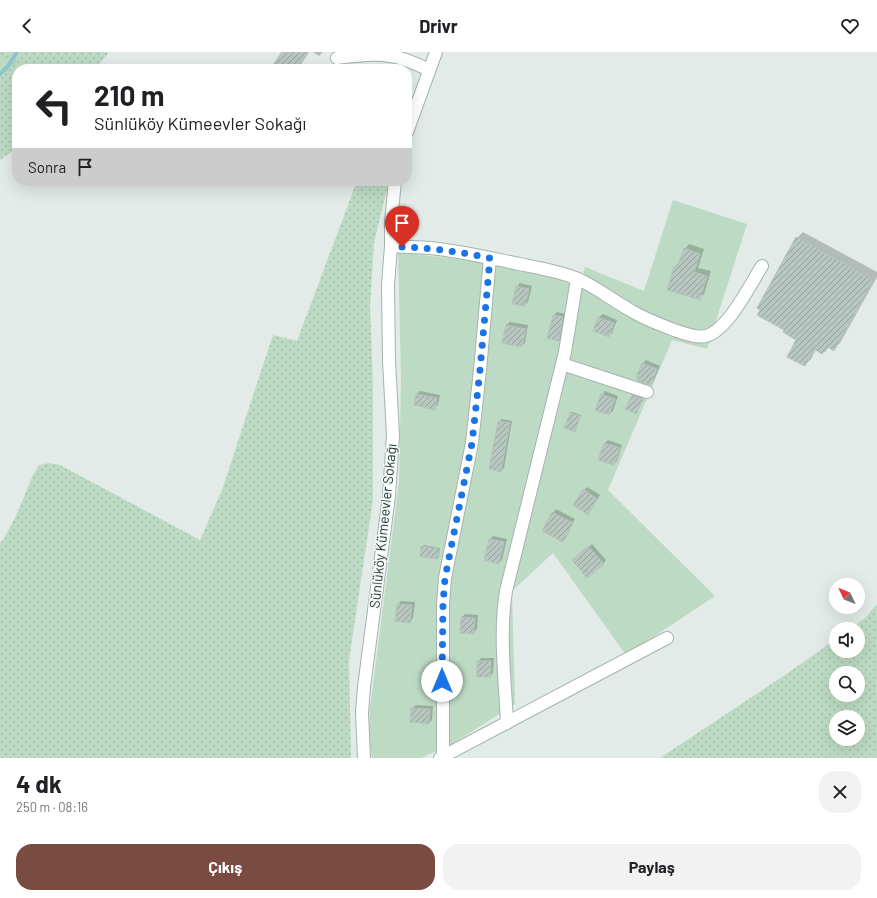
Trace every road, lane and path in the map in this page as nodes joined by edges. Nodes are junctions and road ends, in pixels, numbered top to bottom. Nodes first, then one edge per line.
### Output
1 (436, 52) edge
2 (337, 58) dead end
3 (429, 70) junction
4 (412, 118) edge
5 (395, 186) edge
6 (391, 246) junction
7 (490, 258) junction
8 (762, 266) dead end
9 (577, 279) junction
10 (562, 364) junction
11 (647, 392) dead end
12 (667, 638) dead end
13 (507, 723) junction
14 (442, 757) edge
15 (364, 758) edge

1 - 3 street
2 - 3 street
3 - 4 street
5 - 6 street, Sünlüköy Kümeevler Sokağı
6 - 7 street
6 - 15 street, Sünlüköy Kümeevler Sokağı
7 - 9 street
7 - 14 street
8 - 9 street
9 - 10 street
10 - 11 street
10 - 13 street
12 - 13 street
13 - 14 street

